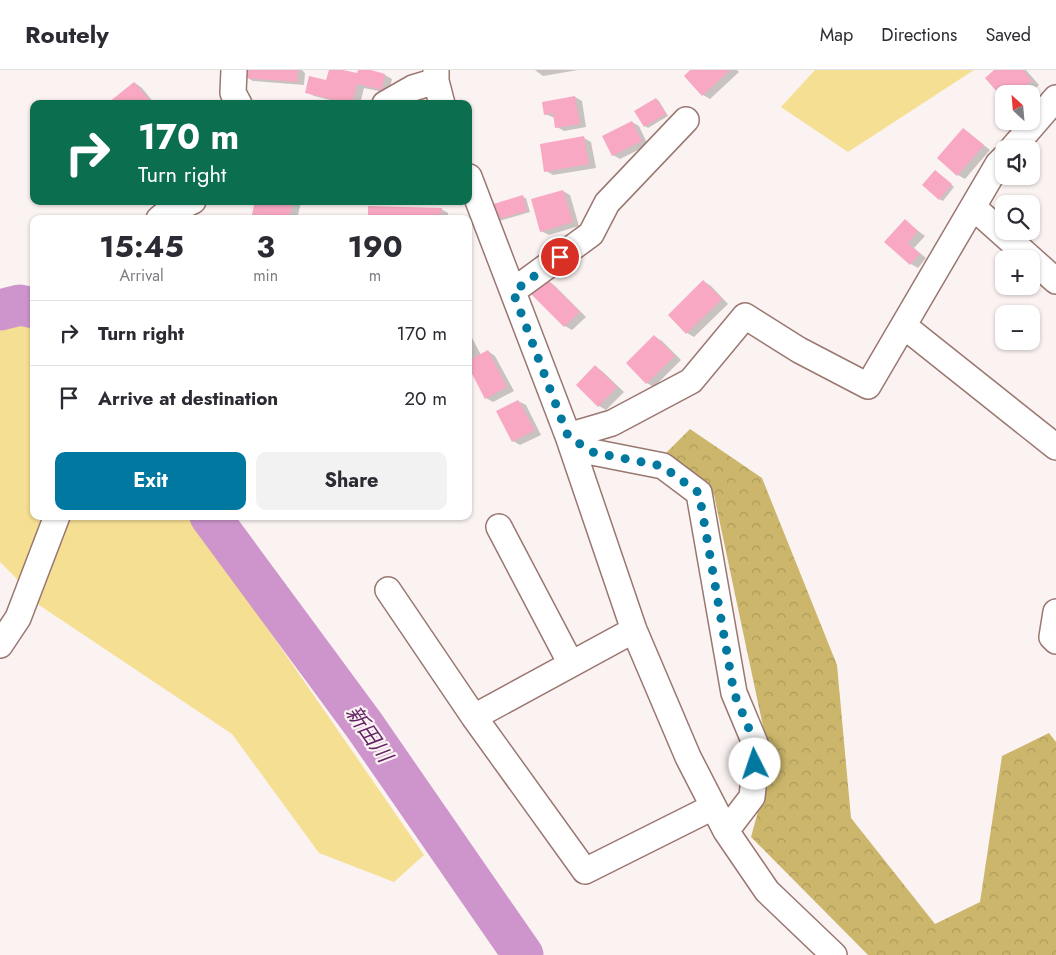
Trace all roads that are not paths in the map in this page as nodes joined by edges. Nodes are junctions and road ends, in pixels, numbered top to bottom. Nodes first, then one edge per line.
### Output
1 (234, 70) edge
2 (438, 85) edge
3 (1056, 98) edge
4 (237, 100) edge
5 (392, 100) edge
6 (686, 120) dead end
7 (1020, 140) edge
8 (995, 169) edge
9 (472, 185) edge
10 (184, 205) edge
11 (973, 207) junction
12 (163, 215) edge
13 (1056, 280) edge
14 (513, 292) junction
15 (904, 326) junction
16 (568, 436) junction
17 (1056, 447) edge
18 (55, 520) edge
19 (499, 527) dead end
20 (388, 590) dead end
21 (1056, 612) edge
22 (634, 630) junction
23 (1056, 641) edge
24 (0, 645) edge
25 (571, 664) junction
26 (474, 718) junction
27 (713, 807) junction
28 (726, 831) junction
29 (834, 955) edge

1 - 4 street
2 - 5 street
3 - 7 street
6 - 14 street
8 - 11 street
9 - 14 street
10 - 12 street
11 - 13 street
11 - 15 street
14 - 16 street
15 - 16 street
15 - 17 street
16 - 22 street
16 - 28 street
18 - 24 street
19 - 25 street
20 - 26 street
21 - 23 street
22 - 25 street
22 - 27 street
25 - 26 street
26 - 27 street
27 - 28 street
28 - 29 street

